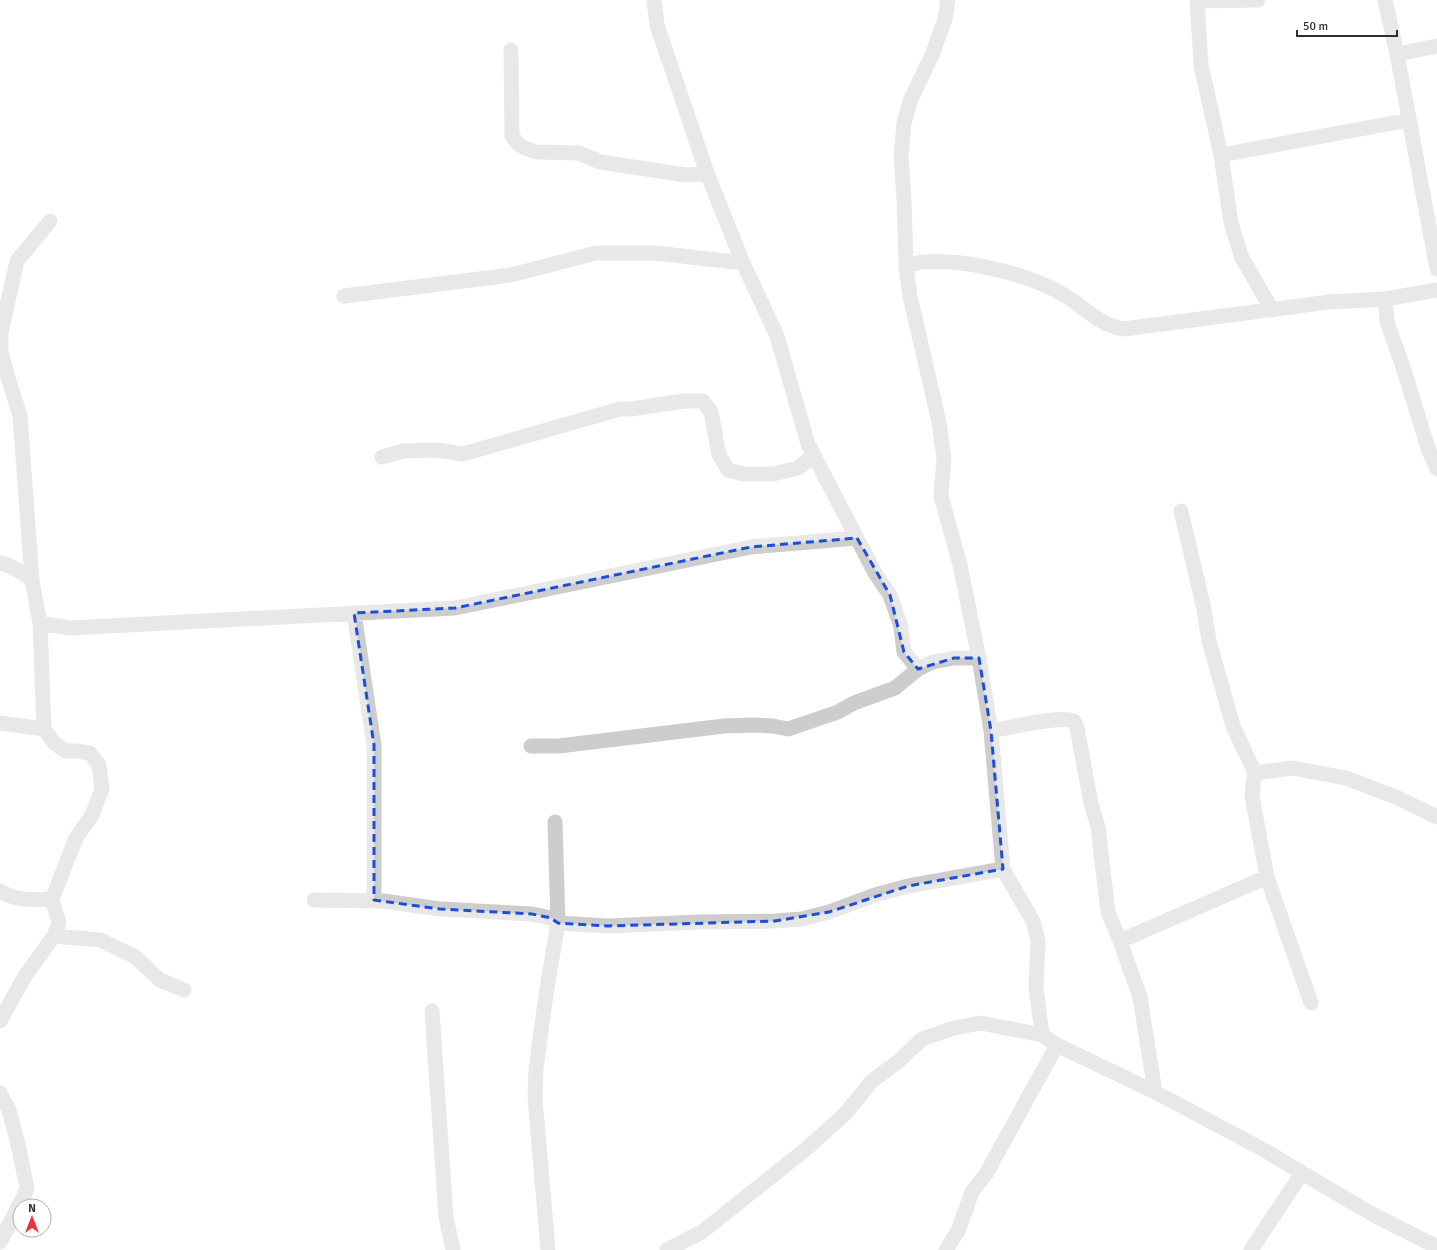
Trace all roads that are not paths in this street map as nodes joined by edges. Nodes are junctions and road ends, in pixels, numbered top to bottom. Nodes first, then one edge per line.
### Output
1 (654, 0) edge
2 (948, 0) edge
3 (1197, 0) edge
4 (1258, 0) edge
5 (1385, 0) edge
6 (1437, 46) edge
7 (511, 50) dead end
8 (1397, 54) junction
9 (1409, 120) junction
10 (1221, 155) junction
11 (707, 173) junction
12 (50, 221) dead end
13 (744, 263) junction
14 (906, 266) junction
15 (1437, 268) edge
16 (1437, 290) edge
17 (344, 296) dead end
18 (1384, 299) junction
19 (1272, 310) junction
20 (814, 456) junction
21 (382, 457) dead end
22 (1437, 468) edge
23 (1181, 511) dead end
24 (857, 538) junction
25 (0, 563) edge
26 (32, 580) junction
27 (354, 613) junction
28 (40, 623) junction
29 (979, 658) junction
30 (918, 670) junction
31 (0, 724) edge
32 (44, 729) junction
33 (991, 731) junction
34 (530, 746) dead end
35 (1255, 773) junction
36 (1437, 817) edge
37 (555, 822) dead end
38 (1003, 869) junction
39 (1267, 877) junction
40 (0, 891) edge
41 (52, 898) junction
42 (314, 900) dead end
43 (374, 900) junction
44 (558, 923) junction
45 (54, 936) junction
46 (1120, 941) junction
47 (184, 990) dead end
48 (1312, 1003) dead end
49 (432, 1011) dead end
50 (0, 1021) edge
51 (1042, 1035) junction
52 (1057, 1045) junction
53 (1155, 1092) junction
54 (0, 1093) edge
55 (1302, 1174) junction
56 (0, 1242) edge
57 (1437, 1247) edge
58 (949, 1249) edge
59 (453, 1250) edge
60 (548, 1250) edge
61 (667, 1250) edge
62 (1250, 1250) edge

1 - 11 street
2 - 14 street
3 - 4 street
3 - 10 street
5 - 8 street
6 - 8 street
7 - 11 street
8 - 9 street
9 - 10 street
9 - 15 street
10 - 19 street
11 - 13 street
12 - 26 street
13 - 17 street
13 - 20 street
14 - 19 street
14 - 29 street
16 - 18 street
18 - 19 street
18 - 22 street
20 - 21 street
20 - 24 street
23 - 35 street
24 - 27 street
24 - 30 street
25 - 26 street
26 - 28 street
27 - 28 street
27 - 43 street
28 - 32 street
29 - 30 street
29 - 33 street
30 - 34 street
31 - 32 street
32 - 41 street
33 - 38 street
33 - 46 street
35 - 36 street
35 - 39 street
37 - 44 street
38 - 44 street
38 - 51 street
39 - 46 street
39 - 48 street
40 - 41 street
41 - 45 street
42 - 43 street
43 - 44 street
44 - 60 street
45 - 47 street
45 - 50 street
46 - 53 street
49 - 59 street
51 - 52 street
51 - 61 street
52 - 53 street
52 - 58 street
53 - 55 street
54 - 56 street
55 - 57 street
55 - 62 street

